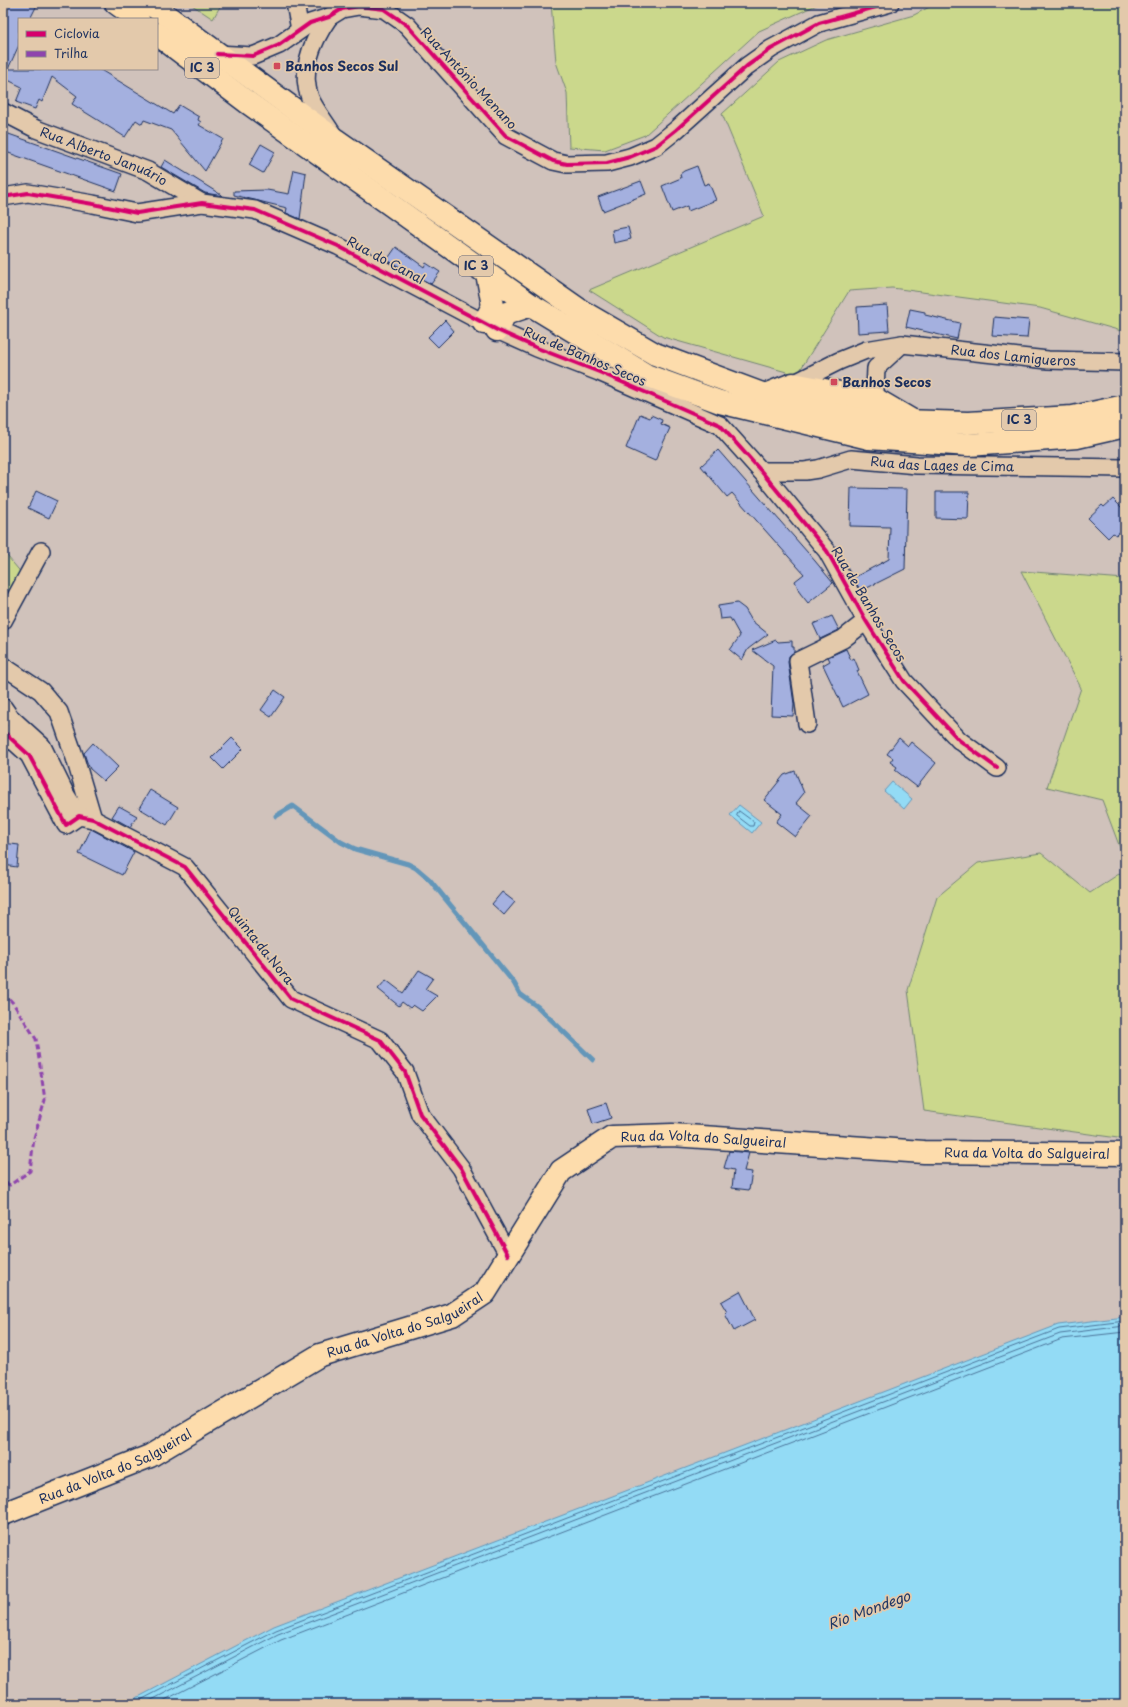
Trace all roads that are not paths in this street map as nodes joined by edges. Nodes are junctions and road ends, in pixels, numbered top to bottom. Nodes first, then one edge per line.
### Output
1 (116, 3) edge
2 (149, 3) edge
3 (295, 3) edge
4 (890, 3) edge
5 (329, 17) junction
6 (137, 18) edge
7 (300, 30) junction
8 (158, 35) edge
9 (217, 54) junction
10 (3, 112) edge
11 (336, 140) junction
12 (3, 197) edge
13 (202, 203) junction
14 (487, 273) junction
15 (531, 305) junction
16 (491, 326) junction
17 (902, 344) junction
18 (1125, 362) edge
19 (793, 384) junction
20 (765, 395) junction
21 (877, 400) junction
22 (1125, 406) edge
23 (911, 420) junction
24 (1125, 426) edge
25 (1125, 468) edge
26 (762, 470) junction
27 (41, 551) dead end
28 (3, 621) edge
29 (866, 621) junction
30 (3, 666) edge
31 (3, 707) edge
32 (807, 724) dead end
33 (3, 743) edge
34 (997, 768) dead end
35 (86, 818) junction
36 (1125, 1154) edge
37 (508, 1254) junction
38 (3, 1514) edge

1 - 6 main road
2 - 9 main road, IC 3
3 - 7 street
4 - 5 street, Rua António Menano
5 - 7 street, Rua António Menano
5 - 11 street, Rua António Menano
7 - 9 street, Rua António Menano
8 - 14 main road, IC 3
9 - 11 main road, IC 3
10 - 13 street, Rua Alberto Januário
11 - 20 main road, IC 3
12 - 13 street, Rua do Canal
13 - 16 street, Rua do Canal
14 - 15 main road, IC 3
14 - 16 main road
15 - 16 main road
15 - 24 main road, IC 3
16 - 26 street, Rua de Banhos Secos
17 - 18 street, Rua dos Lamigueros
17 - 19 street, Rua dos Lamigueros
17 - 21 street
19 - 20 main road
19 - 21 main road
20 - 23 main road, IC 3
21 - 23 main road
22 - 23 main road, IC 3
25 - 26 street, Rua das Lages de Cima
26 - 29 street, Rua de Banhos Secos
27 - 28 street
29 - 32 street
29 - 34 street, Rua de Banhos Secos
30 - 35 street
31 - 35 street
33 - 35 street
35 - 37 street, Quinta da Nora
36 - 37 main road, Rua da Volta do Salgueiral
37 - 38 main road, Rua da Volta do Salgueiral

